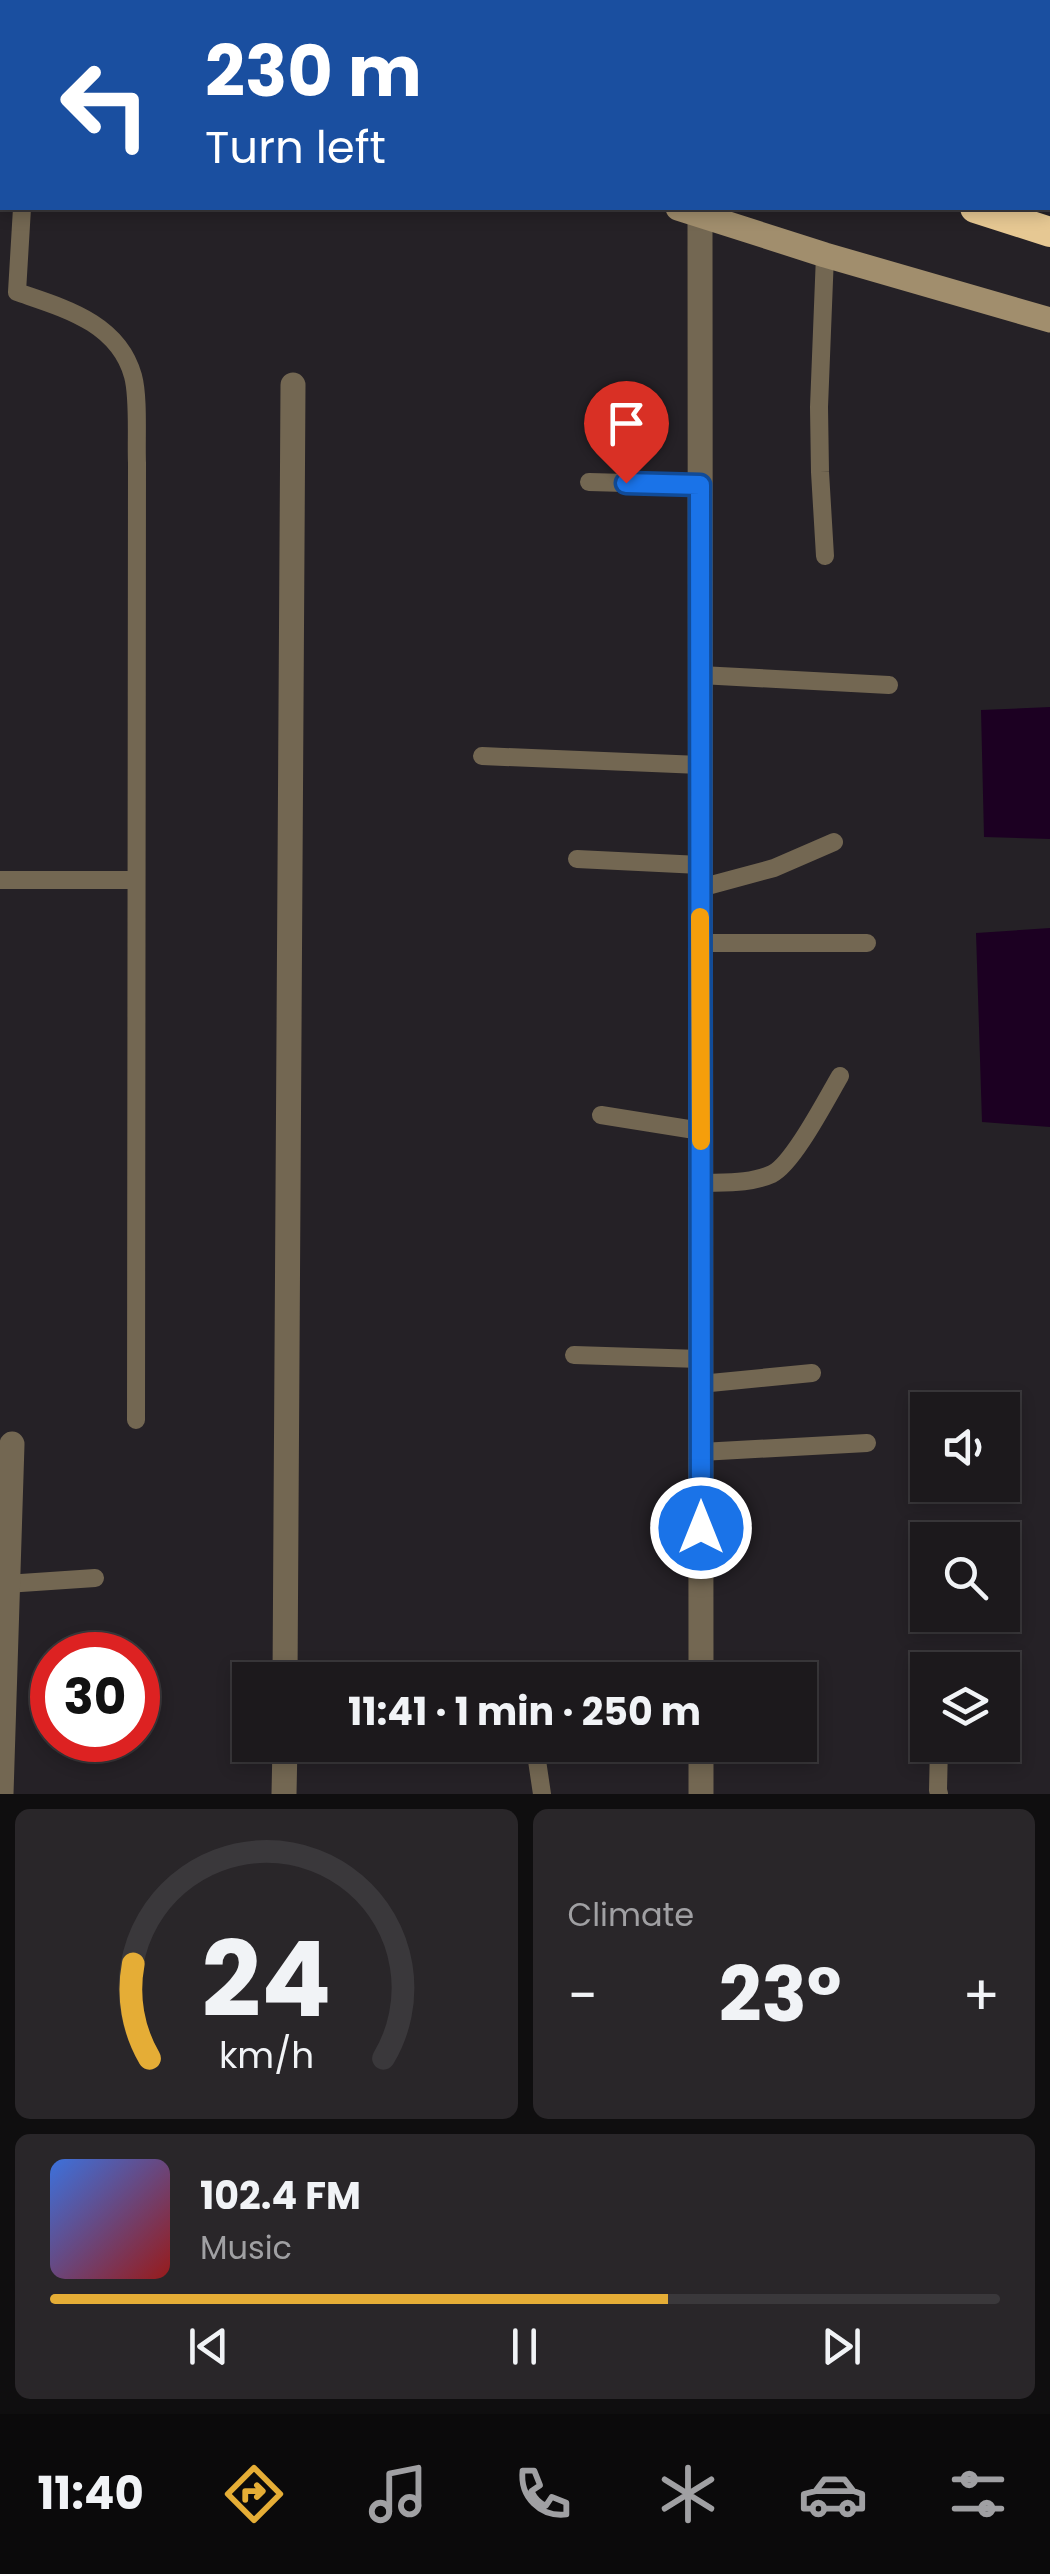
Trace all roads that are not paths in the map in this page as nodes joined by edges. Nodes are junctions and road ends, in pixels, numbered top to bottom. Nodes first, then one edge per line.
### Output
1 (22, 210) edge
2 (981, 210) edge
3 (689, 211) edge
4 (1050, 232) edge
5 (825, 254) junction
6 (8, 294) edge
7 (1050, 320) edge
8 (293, 385) dead end
9 (590, 482) dead end
10 (700, 485) junction
11 (825, 556) dead end
12 (700, 675) junction
13 (889, 685) dead end
14 (482, 756) dead end
15 (700, 765) junction
16 (834, 842) dead end
17 (577, 859) dead end
18 (700, 876) junction
19 (0, 880) edge
20 (136, 880) junction
21 (700, 943) junction
22 (866, 943) dead end
23 (840, 1076) dead end
24 (600, 1115) dead end
25 (701, 1131) junction
26 (700, 1184) junction
27 (574, 1354) dead end
28 (700, 1372) junction
29 (812, 1373) dead end
30 (136, 1420) dead end
31 (868, 1443) dead end
32 (12, 1444) dead end
33 (701, 1452) junction
34 (95, 1578) dead end
35 (6, 1584) junction
36 (285, 1662) edge
37 (701, 1662) edge
38 (284, 1762) edge
39 (537, 1762) edge
40 (701, 1762) edge
41 (939, 1762) edge
42 (1, 1794) edge
43 (284, 1794) edge
44 (542, 1794) edge
45 (701, 1794) edge
46 (940, 1794) edge

1 - 6 lane
2 - 4 highway
3 - 5 main road
3 - 10 street
5 - 7 main road
5 - 11 lane
6 - 20 lane
8 - 36 street
9 - 10 lane
10 - 12 street
12 - 13 lane
12 - 15 street
14 - 15 lane
15 - 18 street
16 - 18 lane
17 - 18 lane
18 - 21 street
19 - 20 lane
20 - 30 lane
21 - 22 lane
21 - 25 street
23 - 26 lane
24 - 25 lane
25 - 26 street
26 - 28 street
27 - 28 lane
28 - 29 lane
28 - 33 street
31 - 33 lane
32 - 35 street
33 - 37 street
34 - 35 lane
35 - 42 street
38 - 43 street
39 - 44 lane
40 - 45 street
41 - 46 lane

